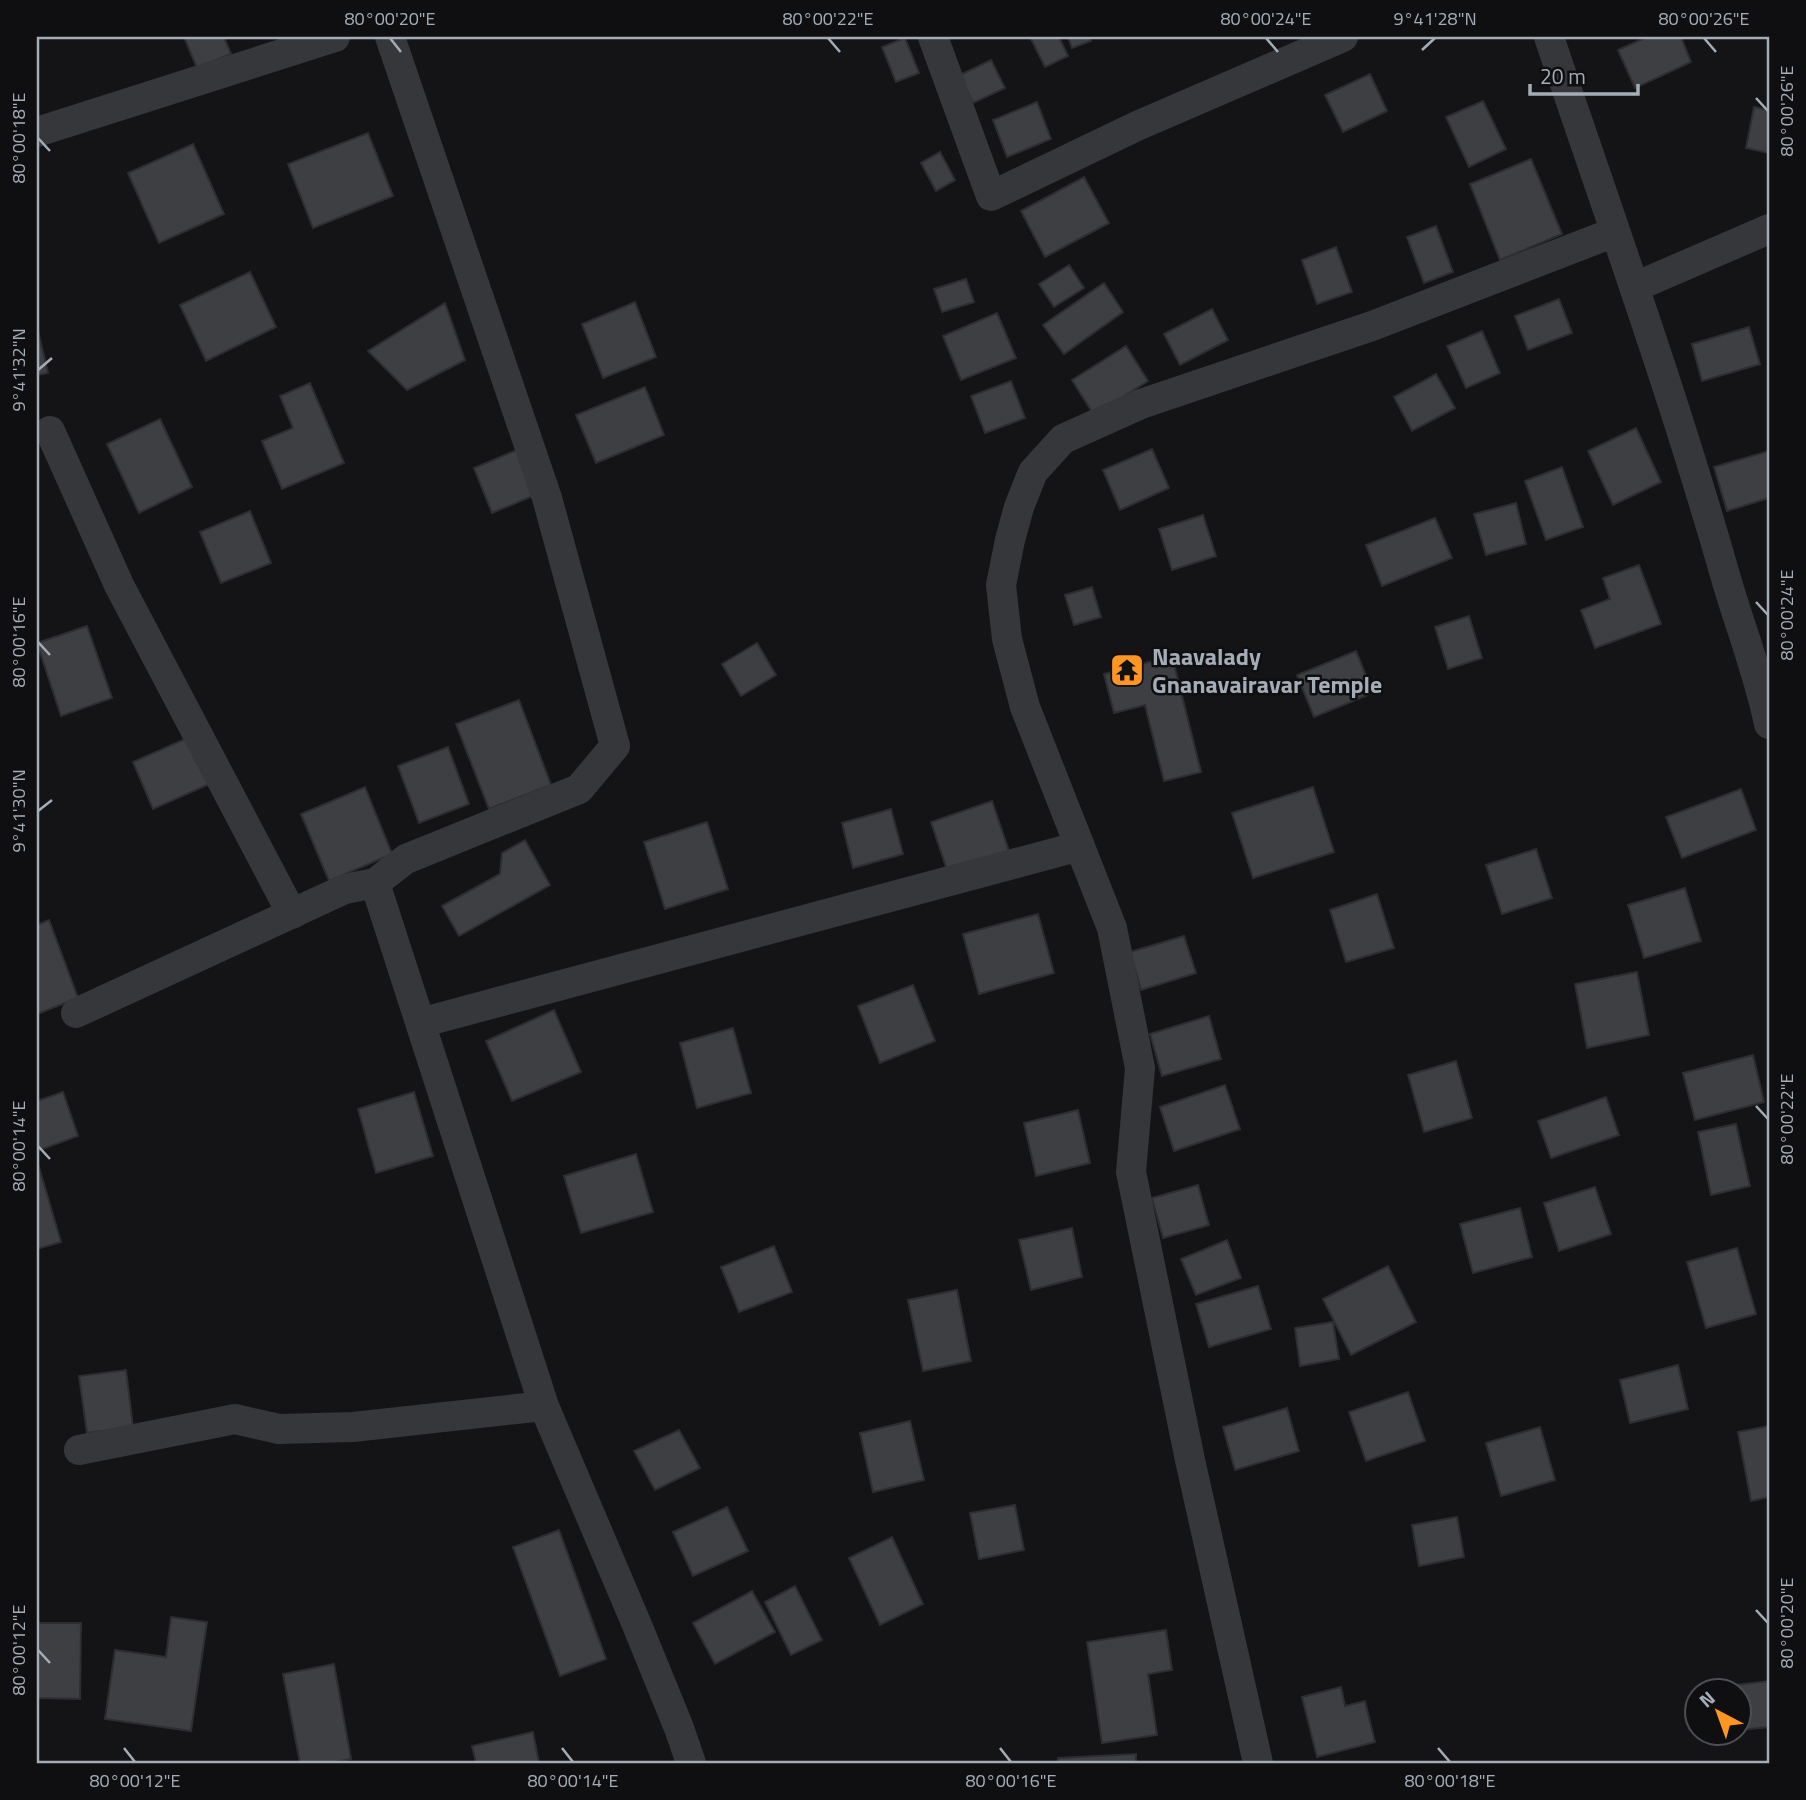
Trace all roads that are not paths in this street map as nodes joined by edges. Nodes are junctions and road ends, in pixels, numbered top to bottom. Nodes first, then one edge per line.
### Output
1 (335, 37) edge
2 (390, 37) edge
3 (933, 37) edge
4 (1343, 37) edge
5 (1549, 37) edge
6 (37, 132) edge
7 (1769, 229) edge
8 (1615, 232) junction
9 (1635, 287) junction
10 (50, 431) dead end
11 (1769, 724) edge
12 (1080, 846) junction
13 (375, 883) junction
14 (292, 914) junction
15 (76, 1013) dead end
16 (420, 1023) junction
17 (544, 1406) junction
18 (79, 1450) dead end
19 (691, 1763) edge
20 (1258, 1763) edge

1 - 6 street
2 - 13 street
3 - 4 street
5 - 8 street
7 - 9 street
8 - 9 street
8 - 12 street
9 - 11 street
10 - 14 street
12 - 16 street
12 - 20 street
13 - 14 street
13 - 16 street
14 - 15 street
16 - 17 street
17 - 18 street
17 - 19 street

